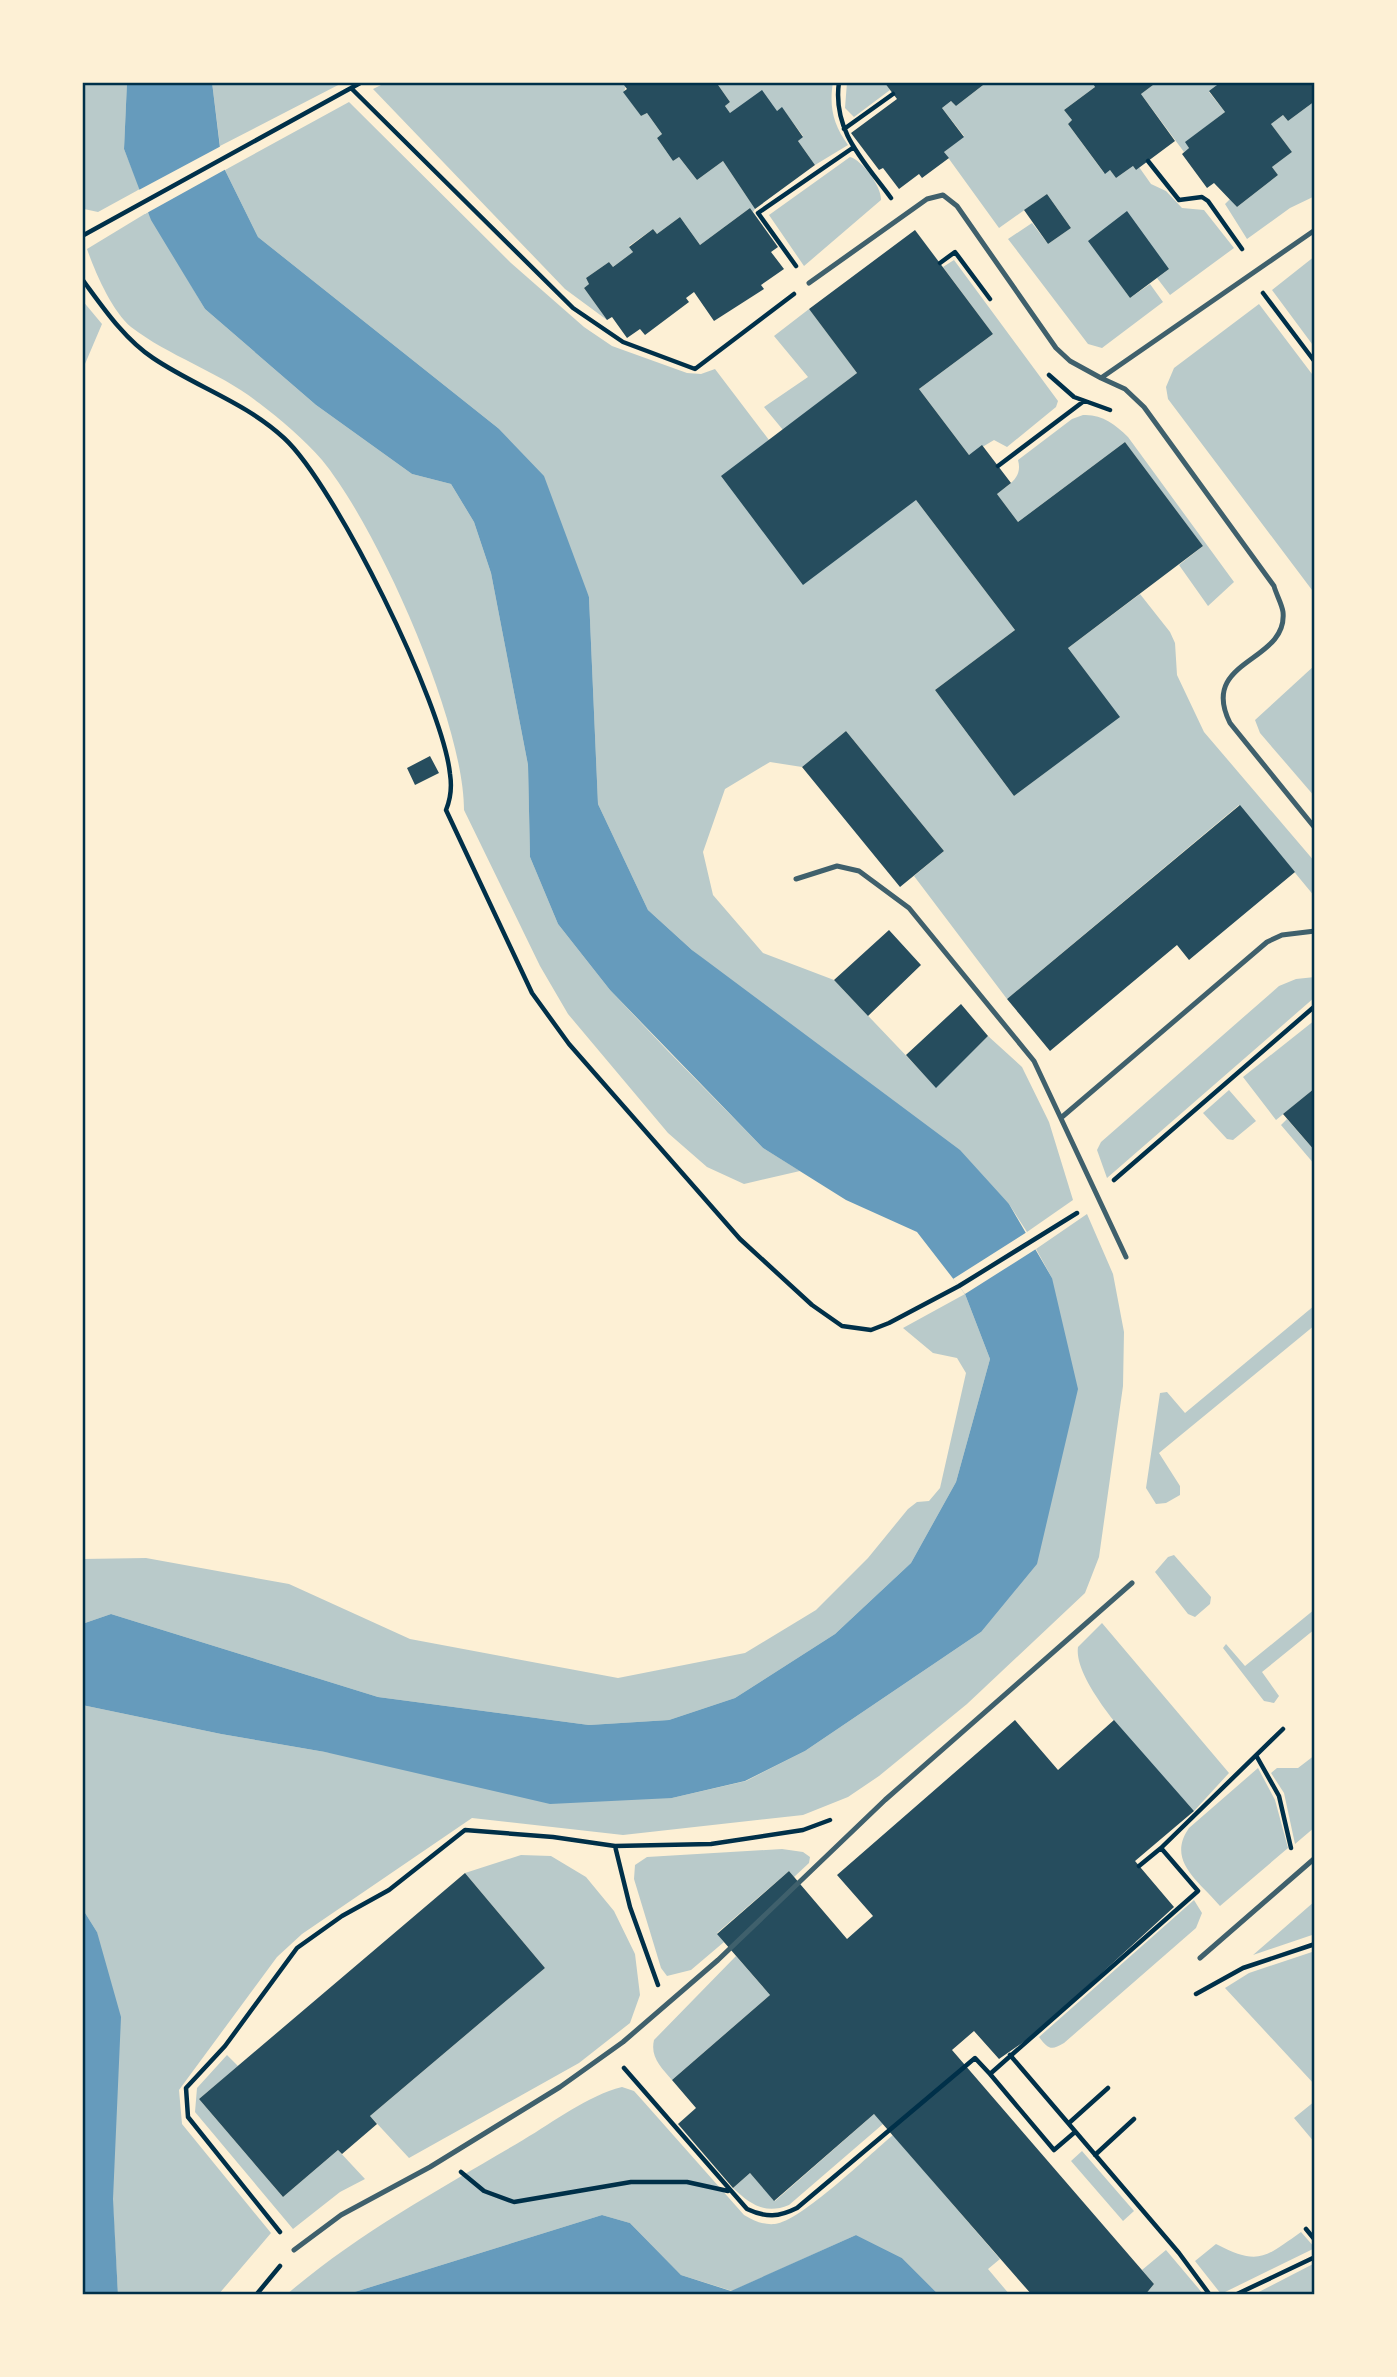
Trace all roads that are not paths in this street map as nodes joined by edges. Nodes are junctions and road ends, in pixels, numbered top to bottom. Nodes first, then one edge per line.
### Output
1 (1315, 230) edge
2 (809, 283) road end
3 (1101, 378) junction
4 (1315, 828) edge
5 (796, 879) dead end
6 (1315, 931) edge
7 (1062, 1117) junction
8 (1126, 1257) dead end
9 (1132, 1583) dead end
10 (1315, 1858) edge
11 (1200, 1958) dead end
12 (294, 2250) road end

1 - 3 lane
2 - 3 lane
3 - 4 lane
5 - 7 lane
6 - 7 lane
7 - 8 lane
9 - 12 lane
10 - 11 lane

